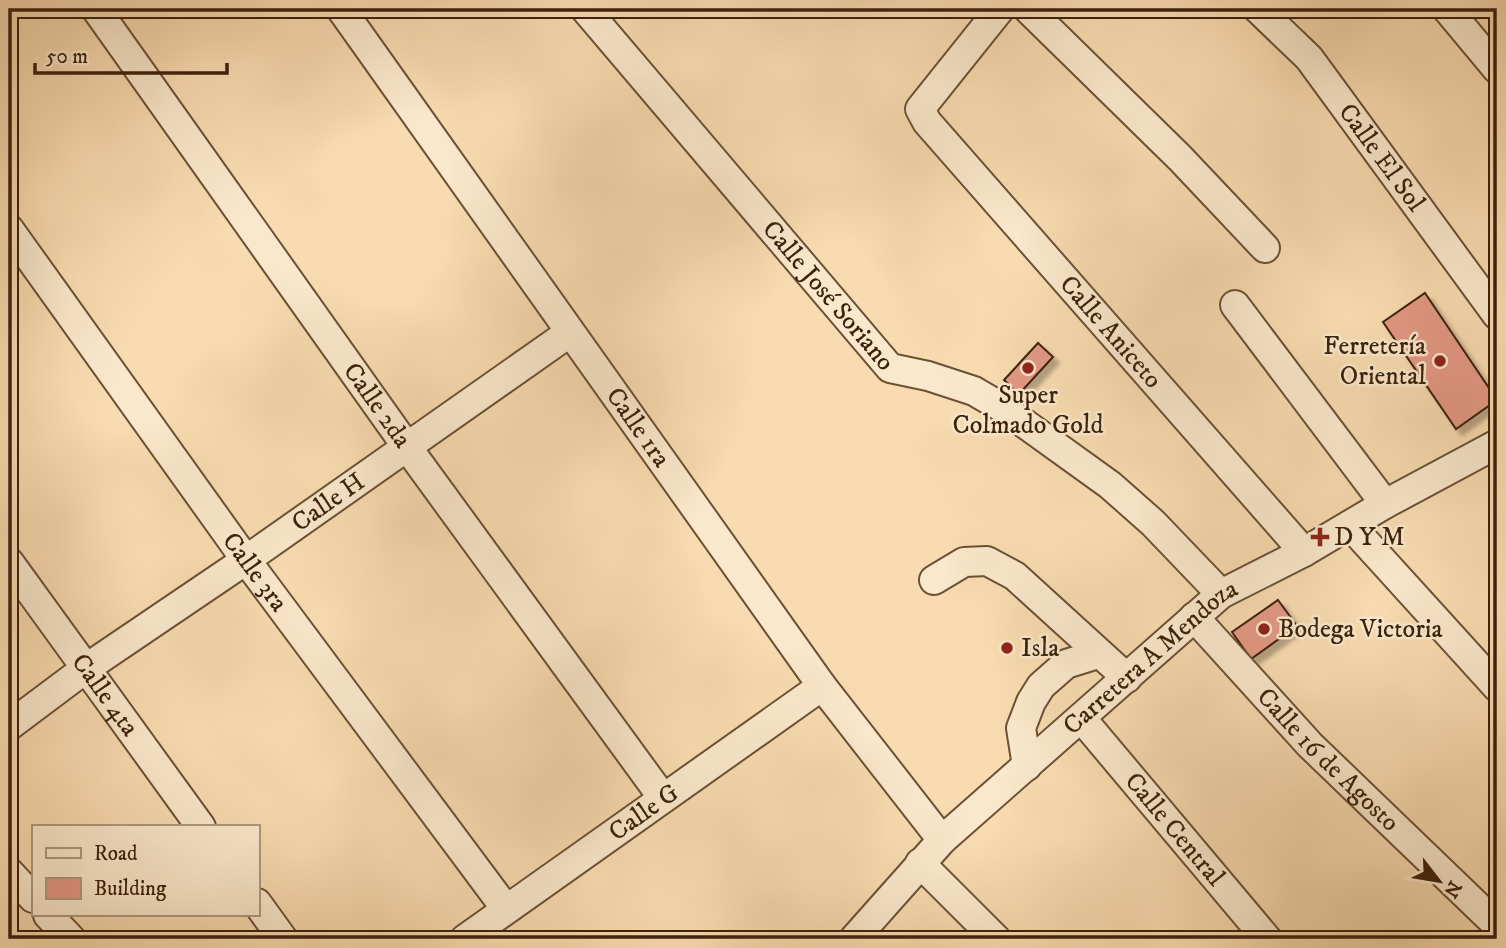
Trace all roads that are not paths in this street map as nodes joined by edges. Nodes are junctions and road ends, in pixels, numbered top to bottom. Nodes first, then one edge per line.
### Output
1 (96, 9) edge
2 (341, 9) edge
3 (585, 9) edge
4 (1000, 9) edge
5 (1028, 9) edge
6 (1258, 9) edge
7 (1447, 9) edge
8 (1497, 69) edge
9 (9, 229) edge
10 (1265, 248) dead end
11 (1235, 305) dead end
12 (1497, 315) edge
13 (569, 333) junction
14 (1497, 444) edge
15 (407, 447) junction
16 (1385, 504) junction
17 (1350, 525) junction
18 (1304, 552) junction
19 (246, 559) junction
20 (9, 562) edge
21 (934, 580) dead end
22 (1221, 594) junction
23 (1194, 617) junction
24 (1098, 654) junction
25 (85, 668) junction
26 (1127, 678) junction
27 (822, 686) junction
28 (1497, 687) edge
29 (1082, 719) junction
30 (9, 726) edge
31 (1027, 766) junction
32 (663, 799) junction
33 (200, 825) edge
34 (942, 840) junction
35 (920, 863) junction
36 (9, 872) edge
37 (32, 897) edge
38 (259, 907) edge
39 (506, 909) junction
40 (49, 916) edge
41 (1497, 925) edge
42 (71, 939) edge
43 (284, 939) edge
44 (465, 939) edge
45 (854, 939) edge
46 (996, 939) edge
47 (1267, 939) edge

1 - 15 street, Calle 2da
2 - 13 street, Calle 1ra
3 - 22 street, Calle José Soriano
4 - 18 street, Calle Aniceto
5 - 10 street
6 - 12 street, Calle El Sol
7 - 8 street
9 - 19 street, Calle 3ra
11 - 16 street
13 - 15 street, Calle H
13 - 27 street, Calle 1ra
14 - 16 street, Carretera A Mendoza
15 - 19 street, Calle H
15 - 32 street, Calle 2da
16 - 17 street, Carretera A Mendoza
17 - 18 street, Carretera A Mendoza
17 - 28 street
18 - 22 street, Carretera A Mendoza
19 - 25 street, Calle H
19 - 39 street, Calle 3ra
20 - 25 street, Calle 4ta
21 - 24 street
22 - 23 street, Carretera A Mendoza
23 - 26 street, Carretera A Mendoza
23 - 41 street, Calle 16 de Agosto
24 - 26 street
24 - 31 street
25 - 30 street, Calle H
25 - 33 street, Calle 4ta
26 - 29 street, Carretera A Mendoza
27 - 32 street, Calle G
27 - 34 street, Calle 1ra
29 - 31 street, Carretera A Mendoza
29 - 47 street, Calle Central
31 - 34 street, Carretera A Mendoza
32 - 39 street, Calle G
34 - 35 street, Carretera A Mendoza
35 - 45 street, Carretera A Mendoza
35 - 46 street
36 - 37 street
38 - 43 street
39 - 44 street, Calle G
40 - 42 street

